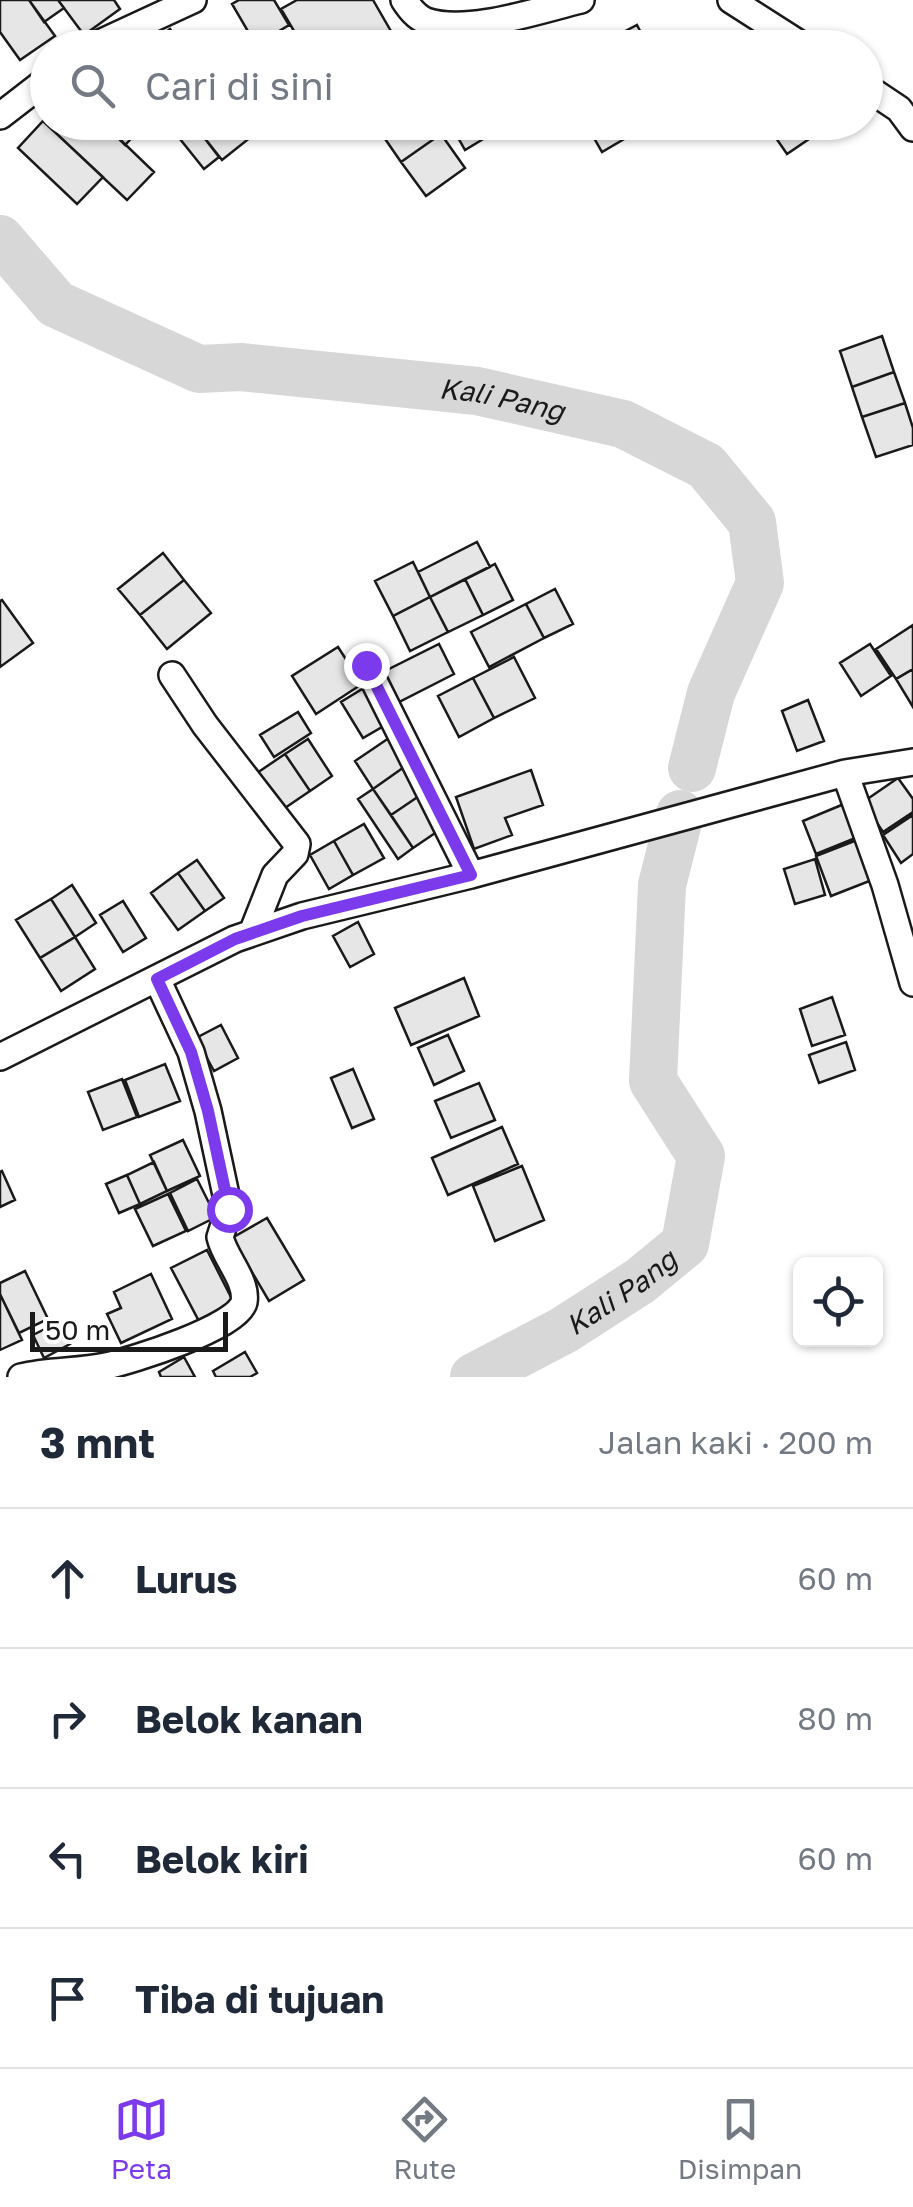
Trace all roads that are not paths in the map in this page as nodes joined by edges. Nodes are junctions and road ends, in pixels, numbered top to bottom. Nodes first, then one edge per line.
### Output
1 (194, 0) edge
2 (404, 0) edge
3 (581, 0) edge
4 (730, 0) edge
5 (128, 30) edge
6 (778, 30) edge
7 (30, 93) edge
8 (883, 98) edge
9 (0, 116) edge
10 (913, 128) edge
11 (366, 665) dead end
12 (172, 675) dead end
13 (913, 762) edge
14 (845, 773) junction
15 (471, 875) junction
16 (252, 933) junction
17 (157, 979) junction
18 (913, 982) edge
19 (0, 1057) edge
20 (21, 1377) edge

1 - 5 street
2 - 3 street
4 - 6 street
7 - 9 street
8 - 10 street
11 - 15 street
12 - 16 street
13 - 14 street
14 - 15 street
14 - 18 street
15 - 16 street
16 - 17 street
17 - 19 street
17 - 20 street

